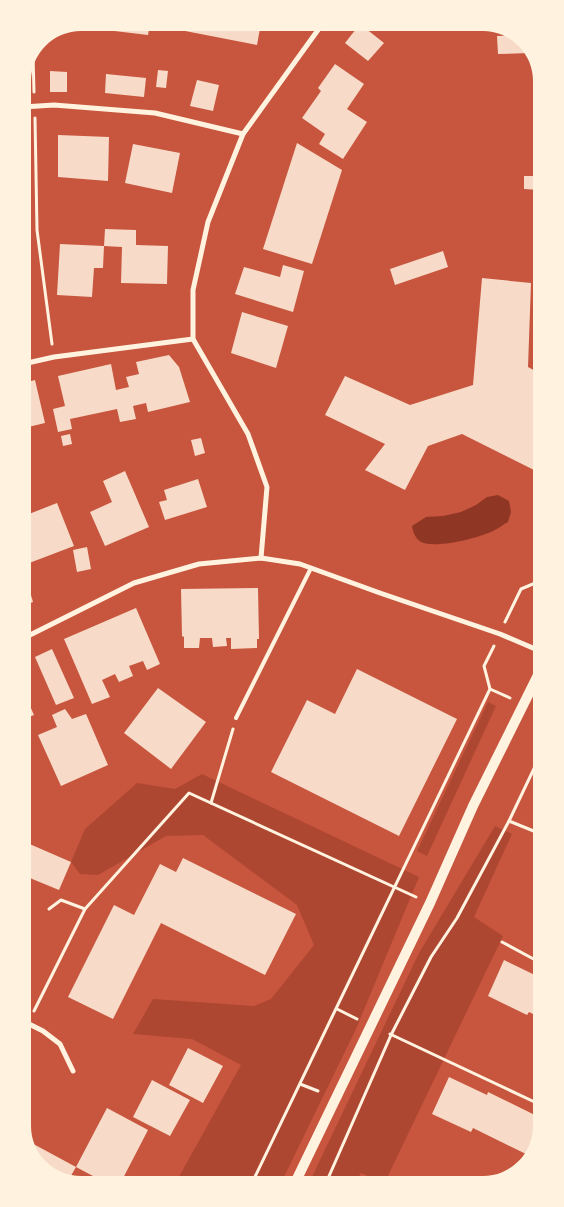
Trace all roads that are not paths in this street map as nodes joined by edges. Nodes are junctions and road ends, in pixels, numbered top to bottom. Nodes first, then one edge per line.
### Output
1 (317, 31) edge
2 (31, 106) edge
3 (242, 134) junction
4 (193, 339) junction
5 (31, 362) edge
6 (261, 558) junction
7 (311, 568) junction
8 (31, 634) edge
9 (533, 648) edge
10 (533, 685) edge
11 (236, 718) road end
12 (31, 1025) edge
13 (73, 1071) dead end
14 (298, 1176) edge

1 - 3 street
2 - 3 street
3 - 4 street
4 - 5 street
4 - 6 street
6 - 7 street
6 - 8 street
7 - 9 street
7 - 11 lane
10 - 14 main road
12 - 13 street

